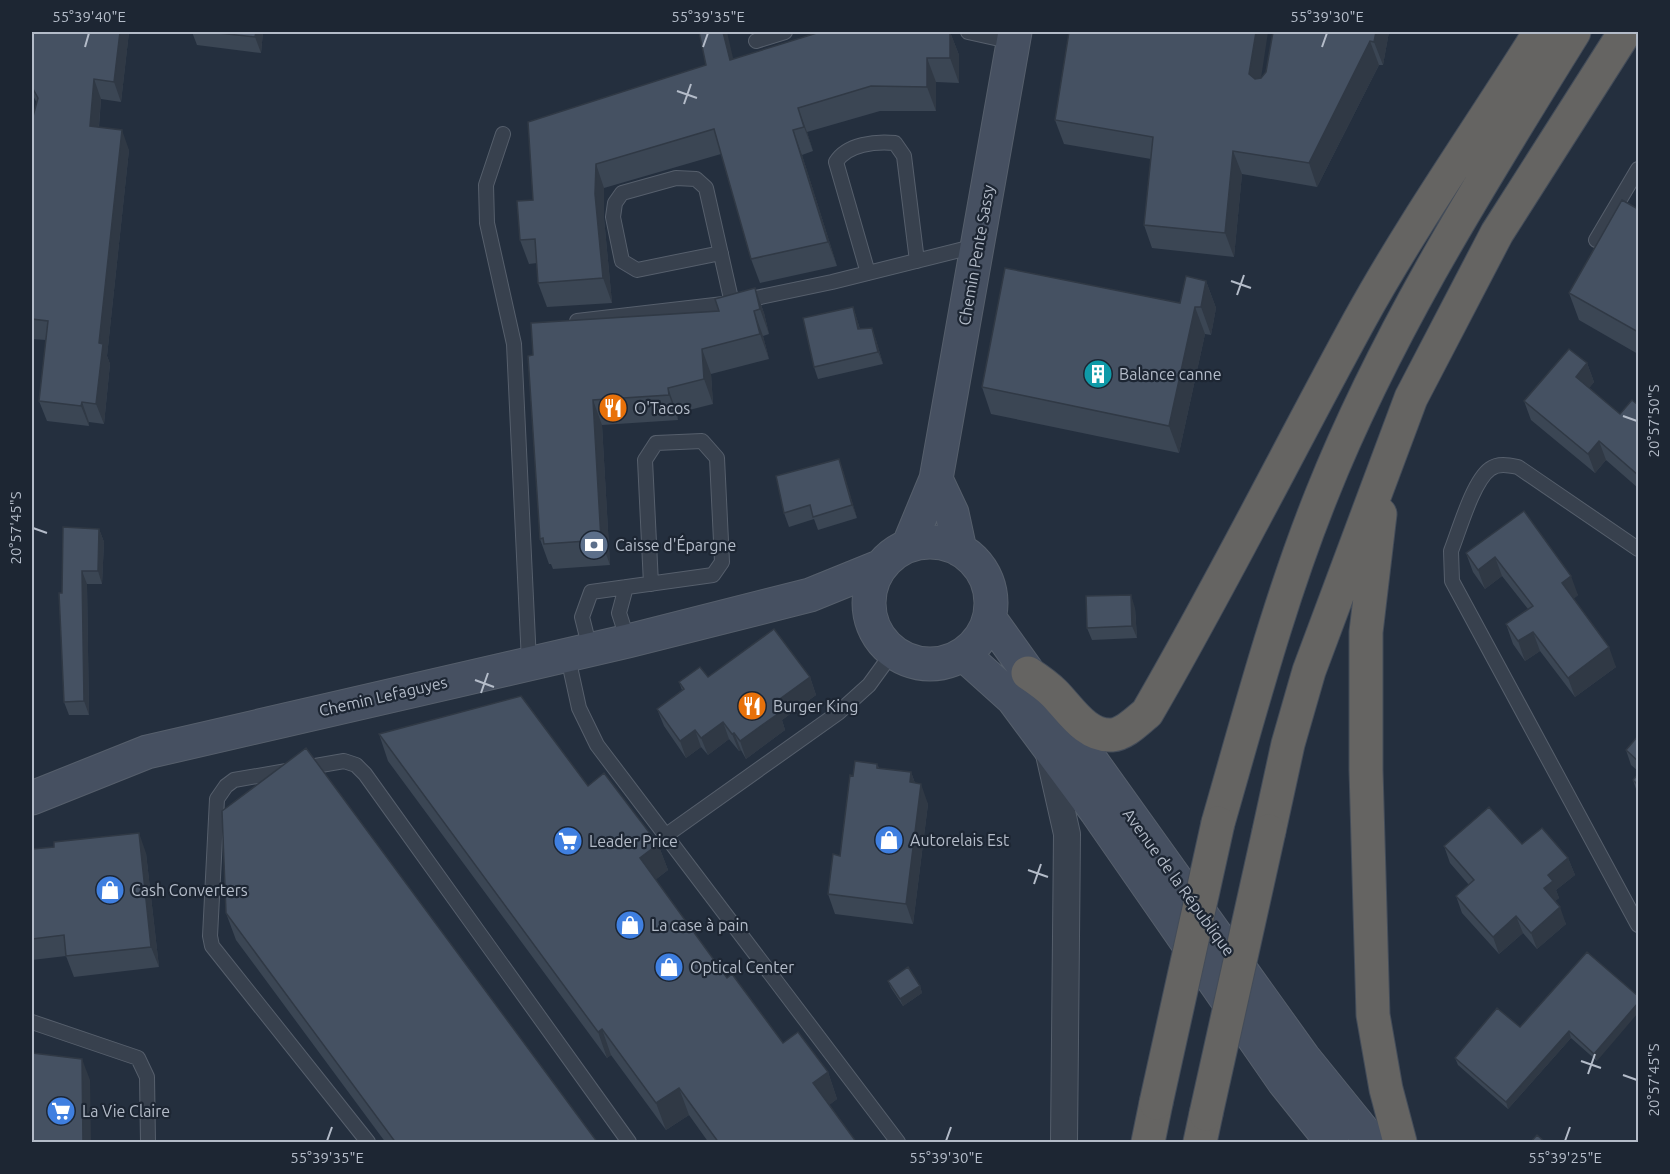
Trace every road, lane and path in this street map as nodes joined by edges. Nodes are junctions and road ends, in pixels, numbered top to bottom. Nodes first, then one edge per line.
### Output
1 (785, 32) edge
2 (968, 32) edge
3 (1540, 32) edge
4 (1574, 32) edge
5 (1625, 32) edge
6 (1014, 37) edge
7 (756, 40) dead end
8 (503, 134) dead end
9 (1638, 169) edge
10 (1635, 184) edge
11 (1596, 240) edge
12 (978, 245) junction
13 (721, 253) junction
14 (917, 261) junction
15 (868, 273) junction
16 (732, 303) junction
17 (568, 322) edge
18 (1386, 461) junction
19 (936, 479) junction
20 (909, 544) junction
21 (1638, 549) edge
22 (960, 550) junction
23 (879, 567) junction
24 (651, 584) junction
25 (626, 587) junction
26 (810, 595) junction
27 (869, 615) junction
28 (990, 619) junction
29 (628, 640) junction
30 (579, 651) junction
31 (893, 652) junction
32 (964, 655) junction
33 (529, 662) junction
34 (1028, 673) junction
35 (1047, 744) junction
36 (32, 798) edge
37 (665, 836) junction
38 (1638, 925) edge
39 (32, 1022) edge
40 (1203, 1128) edge
41 (148, 1143) edge
42 (368, 1143) edge
43 (629, 1143) edge
44 (898, 1143) edge
45 (1064, 1143) edge
46 (1148, 1143) edge
47 (1332, 1143) edge
48 (1371, 1143) edge
49 (1400, 1143) edge

1 - 7 lane
2 - 6 lane
3 - 34 highway
4 - 46 highway, bridge
5 - 18 highway
6 - 12 main road, Chemin Pente Sassy
8 - 33 lane
9 - 10 lane
10 - 11 lane
12 - 14 lane
12 - 19 main road, Chemin Pente Sassy
13 - 13 lane
13 - 16 lane
14 - 15 lane
14 - 15 lane
15 - 16 lane
16 - 17 lane
18 - 40 highway, bridge
18 - 49 highway
19 - 20 main road, Chemin Pente Sassy
19 - 22 main road
20 - 22 main road
20 - 23 main road
21 - 38 lane
22 - 28 main road
23 - 26 main road, Chemin Lefaguyes
23 - 27 main road
24 - 24 lane
24 - 25 lane
25 - 29 lane
25 - 30 lane
26 - 27 main road
26 - 29 main road, Chemin Lefaguyes
27 - 31 main road
28 - 32 main road
28 - 34 main road, Avenue de la République
29 - 30 main road, Chemin Lefaguyes
30 - 33 main road, Chemin Lefaguyes
30 - 37 lane
31 - 32 main road
31 - 37 lane
32 - 35 main road, Avenue de la République
33 - 36 main road, Chemin Lefaguyes
34 - 48 main road, Avenue de la République
35 - 45 street
35 - 47 main road, Avenue de la République
37 - 44 lane
39 - 41 lane
42 - 43 lane

